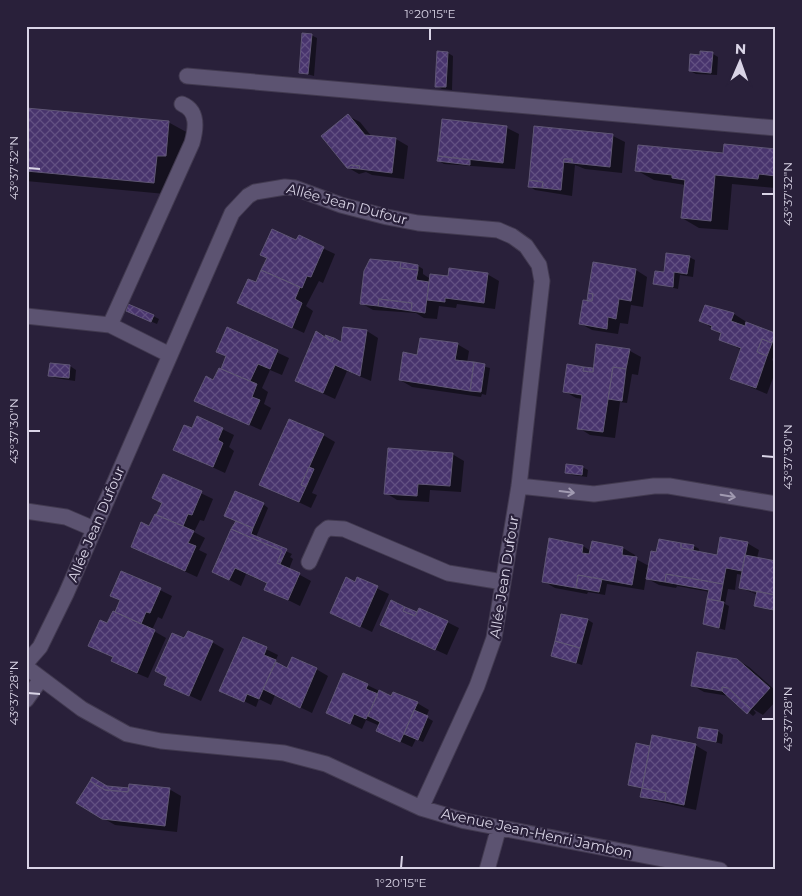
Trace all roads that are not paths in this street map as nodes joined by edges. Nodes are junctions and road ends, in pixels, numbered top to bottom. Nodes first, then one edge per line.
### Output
1 (187, 76) dead end
2 (182, 104) dead end
3 (776, 128) edge
4 (26, 316) edge
5 (110, 325) junction
6 (170, 354) junction
7 (519, 486) junction
8 (776, 504) edge
9 (26, 511) edge
10 (94, 528) junction
11 (308, 562) dead end
12 (503, 582) junction
13 (26, 663) edge
14 (26, 667) edge
15 (41, 679) junction
16 (26, 700) edge
17 (421, 808) junction
18 (499, 827) junction
19 (487, 870) edge
20 (720, 870) edge

1 - 3 street
2 - 5 street
4 - 5 street
5 - 6 street
6 - 7 street, Allée Jean Dufour
6 - 10 street, Allée Jean Dufour
7 -> 8 street
7 - 12 street, Allée Jean Dufour
9 - 10 street
10 - 13 street, Allée Jean Dufour
11 - 12 street
12 - 17 street, Allée Jean Dufour
14 - 15 street, Avenue Jean-Henri Jambon
15 - 16 street
15 - 17 street, Avenue Jean-Henri Jambon
17 - 18 street, Avenue Jean-Henri Jambon
18 - 19 street
18 - 20 street, Avenue Jean-Henri Jambon

